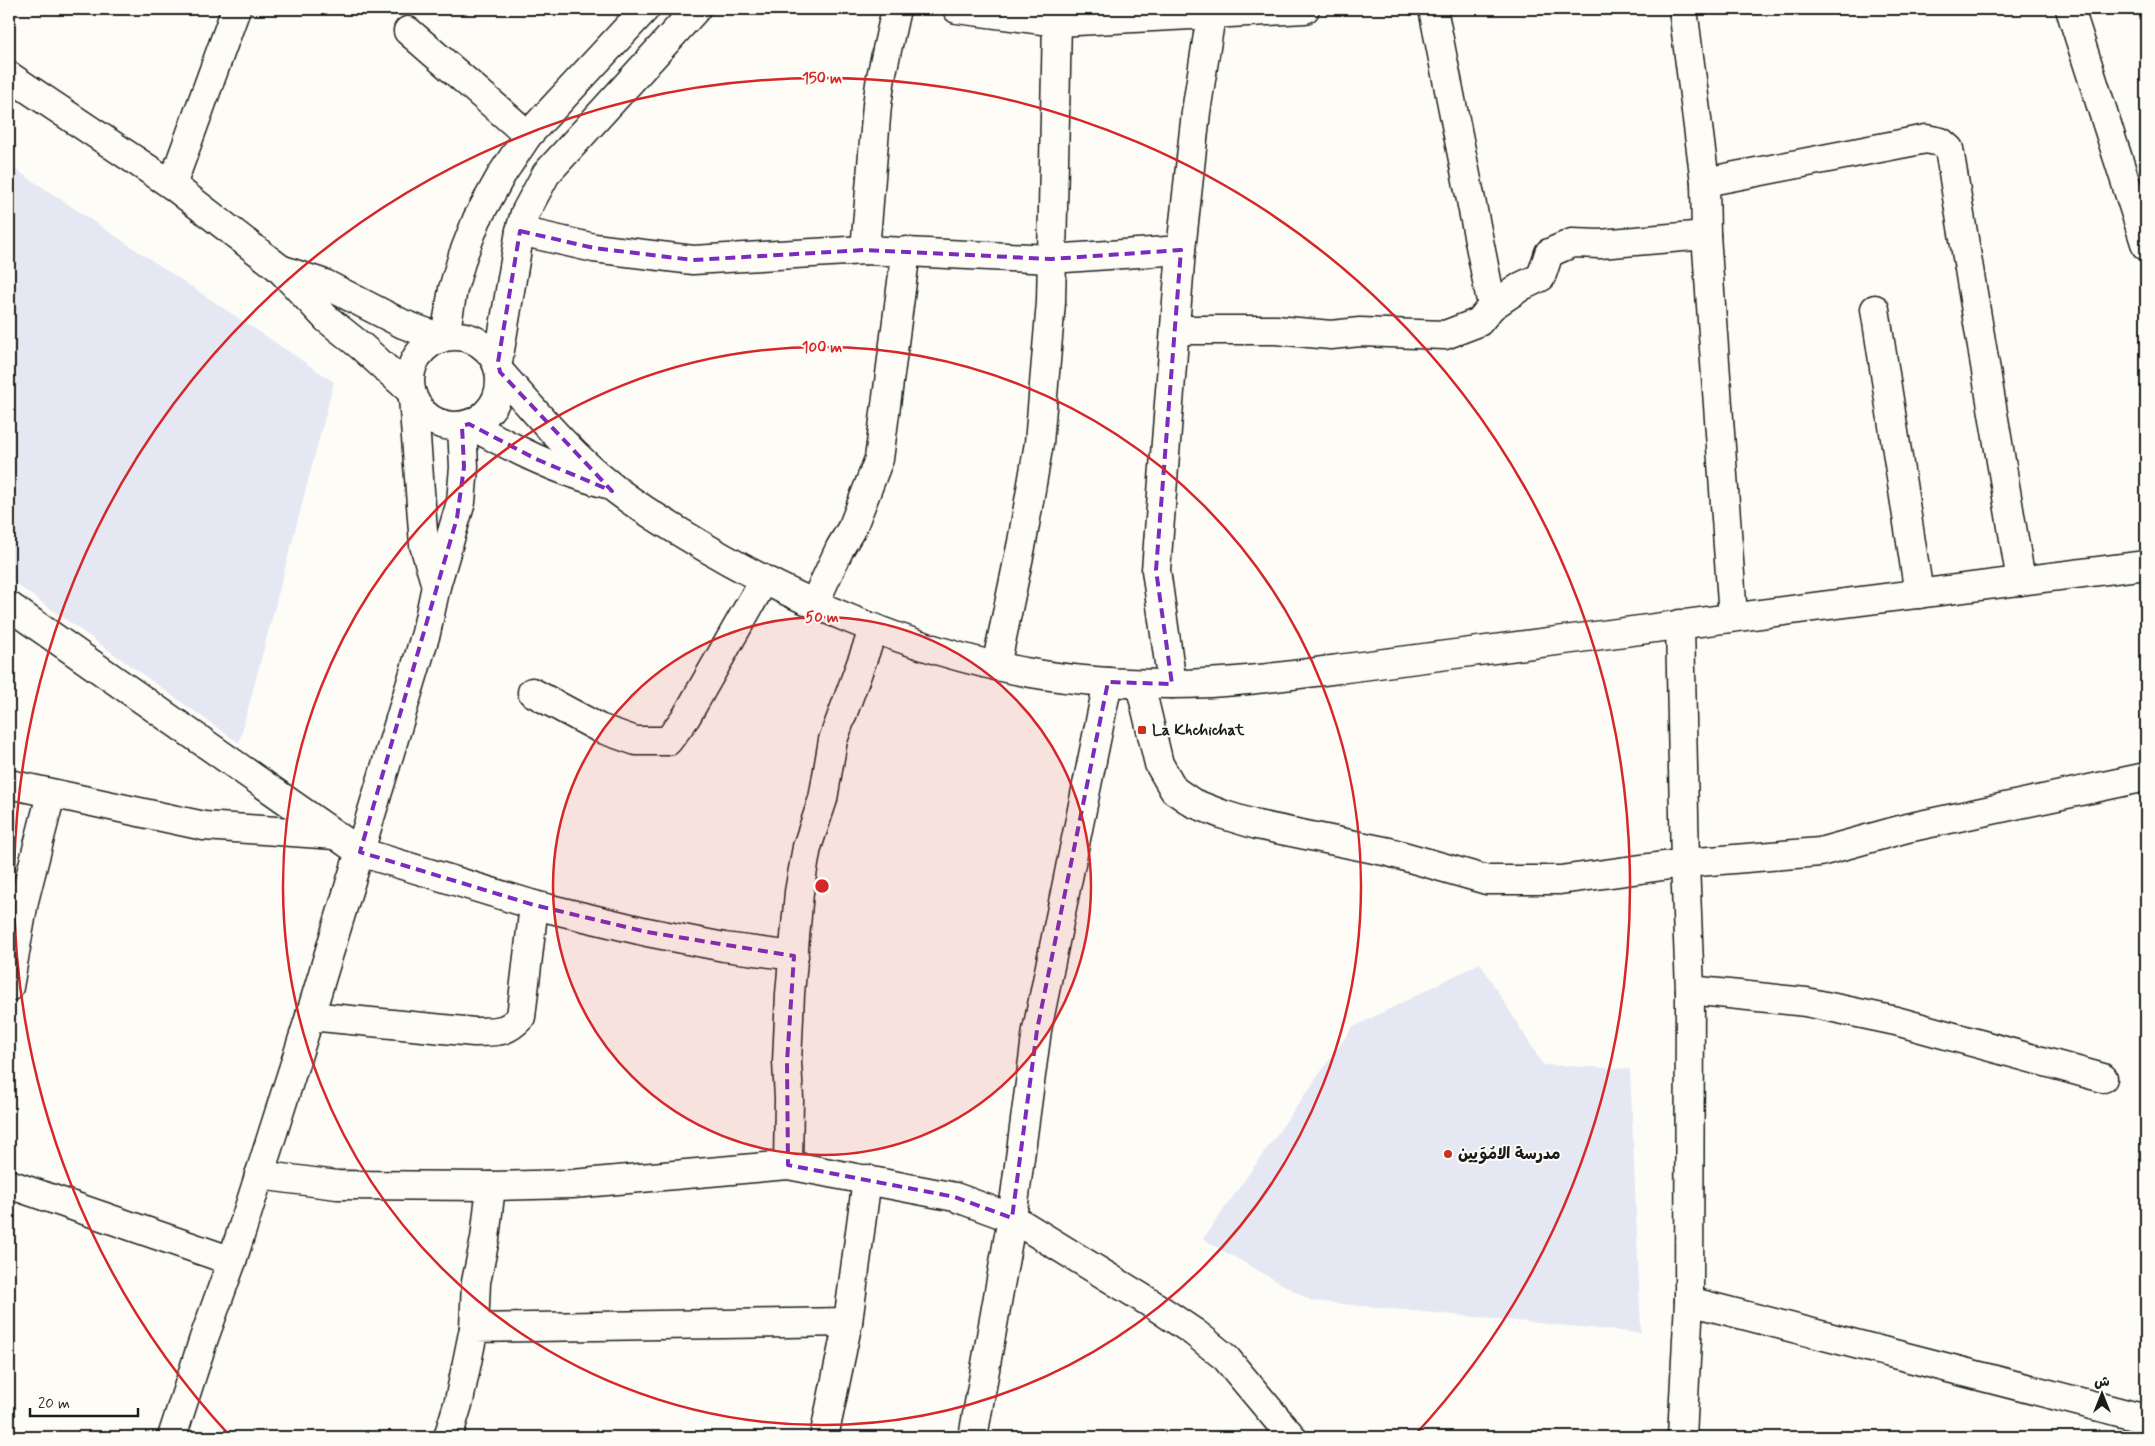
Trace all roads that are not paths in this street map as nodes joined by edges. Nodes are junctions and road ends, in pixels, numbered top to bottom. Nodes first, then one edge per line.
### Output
1 (236, 9) edge
2 (645, 9) edge
3 (696, 9) edge
4 (896, 9) edge
5 (957, 9) edge
6 (1306, 9) edge
7 (1433, 9) edge
8 (1683, 9) edge
9 (2070, 9) edge
10 (1211, 15) junction
11 (1057, 22) junction
12 (408, 31) dead end
13 (9, 76) edge
14 (528, 135) junction
15 (1705, 182) junction
16 (172, 185) junction
17 (520, 231) junction
18 (1706, 235) junction
19 (2146, 246) edge
20 (865, 250) junction
21 (1181, 250) junction
22 (906, 251) junction
23 (1051, 259) junction
24 (279, 268) junction
25 (1492, 306) junction
26 (1875, 309) dead end
27 (1175, 330) junction
28 (443, 337) junction
29 (499, 367) junction
30 (412, 394) junction
31 (466, 425) junction
32 (609, 485) junction
33 (2146, 565) edge
34 (764, 580) junction
35 (2021, 581) junction
36 (436, 586) junction
37 (1919, 594) junction
38 (814, 604) junction
39 (9, 606) edge
40 (1733, 617) junction
41 (1680, 624) junction
42 (874, 628) junction
43 (996, 666) junction
44 (1108, 682) junction
45 (1140, 684) junction
46 (1172, 684) junction
47 (532, 692) dead end
48 (2146, 777) edge
49 (9, 784) edge
50 (51, 794) junction
51 (336, 836) junction
52 (360, 852) junction
53 (1685, 863) junction
54 (534, 905) junction
55 (794, 956) junction
56 (9, 987) edge
57 (1690, 990) junction
58 (310, 1016) junction
59 (2104, 1078) dead end
60 (788, 1164) junction
61 (259, 1175) junction
62 (867, 1179) junction
63 (9, 1184) edge
64 (491, 1186) junction
65 (1012, 1218) junction
66 (232, 1261) junction
67 (1689, 1301) junction
68 (848, 1322) junction
69 (474, 1328) junction
70 (2146, 1419) edge
71 (172, 1437) edge
72 (448, 1437) edge
73 (824, 1437) edge
74 (973, 1437) edge
75 (1292, 1437) edge
76 (1682, 1437) edge

1 - 16 street
2 - 14 street
3 - 17 street
4 - 20 street
5 - 11 street
6 - 10 street
7 - 25 street
8 - 15 street
9 - 19 street
10 - 11 street
10 - 21 street
11 - 23 street
12 - 14 street
13 - 16 street
14 - 28 street
15 - 18 street
15 - 35 street
16 - 24 street
17 - 20 street
17 - 29 street
18 - 25 street
18 - 40 street
20 - 22 street
21 - 23 street
21 - 27 street
22 - 23 street
22 - 38 street
23 - 43 street
24 - 28 street
24 - 30 street
25 - 27 street
26 - 37 street
27 - 46 street
28 - 29 street
28 - 30 street
29 - 31 street
29 - 32 street
30 - 31 street
30 - 36 street
31 - 32 street
31 - 36 street
32 - 34 street
33 - 35 street
34 - 38 street
34 - 47 street
35 - 37 street
36 - 52 street
37 - 40 street
38 - 42 street
39 - 51 street
40 - 41 street
41 - 46 street
41 - 53 street
42 - 43 street
42 - 55 street
43 - 44 street
44 - 45 street
44 - 65 street
45 - 46 street
45 - 53 street
48 - 53 street
49 - 50 street
50 - 51 street
50 - 56 street
51 - 52 street
52 - 54 street
52 - 58 street
53 - 57 street
54 - 55 street
54 - 58 street
55 - 60 street
57 - 59 street
57 - 67 street
58 - 61 street
60 - 62 street
60 - 64 street
61 - 64 street
61 - 66 street
62 - 65 street
62 - 68 street
63 - 66 street
64 - 69 street
65 - 74 street
65 - 75 street
66 - 71 street
67 - 70 street
67 - 76 street
68 - 69 street
68 - 73 street
69 - 72 street

